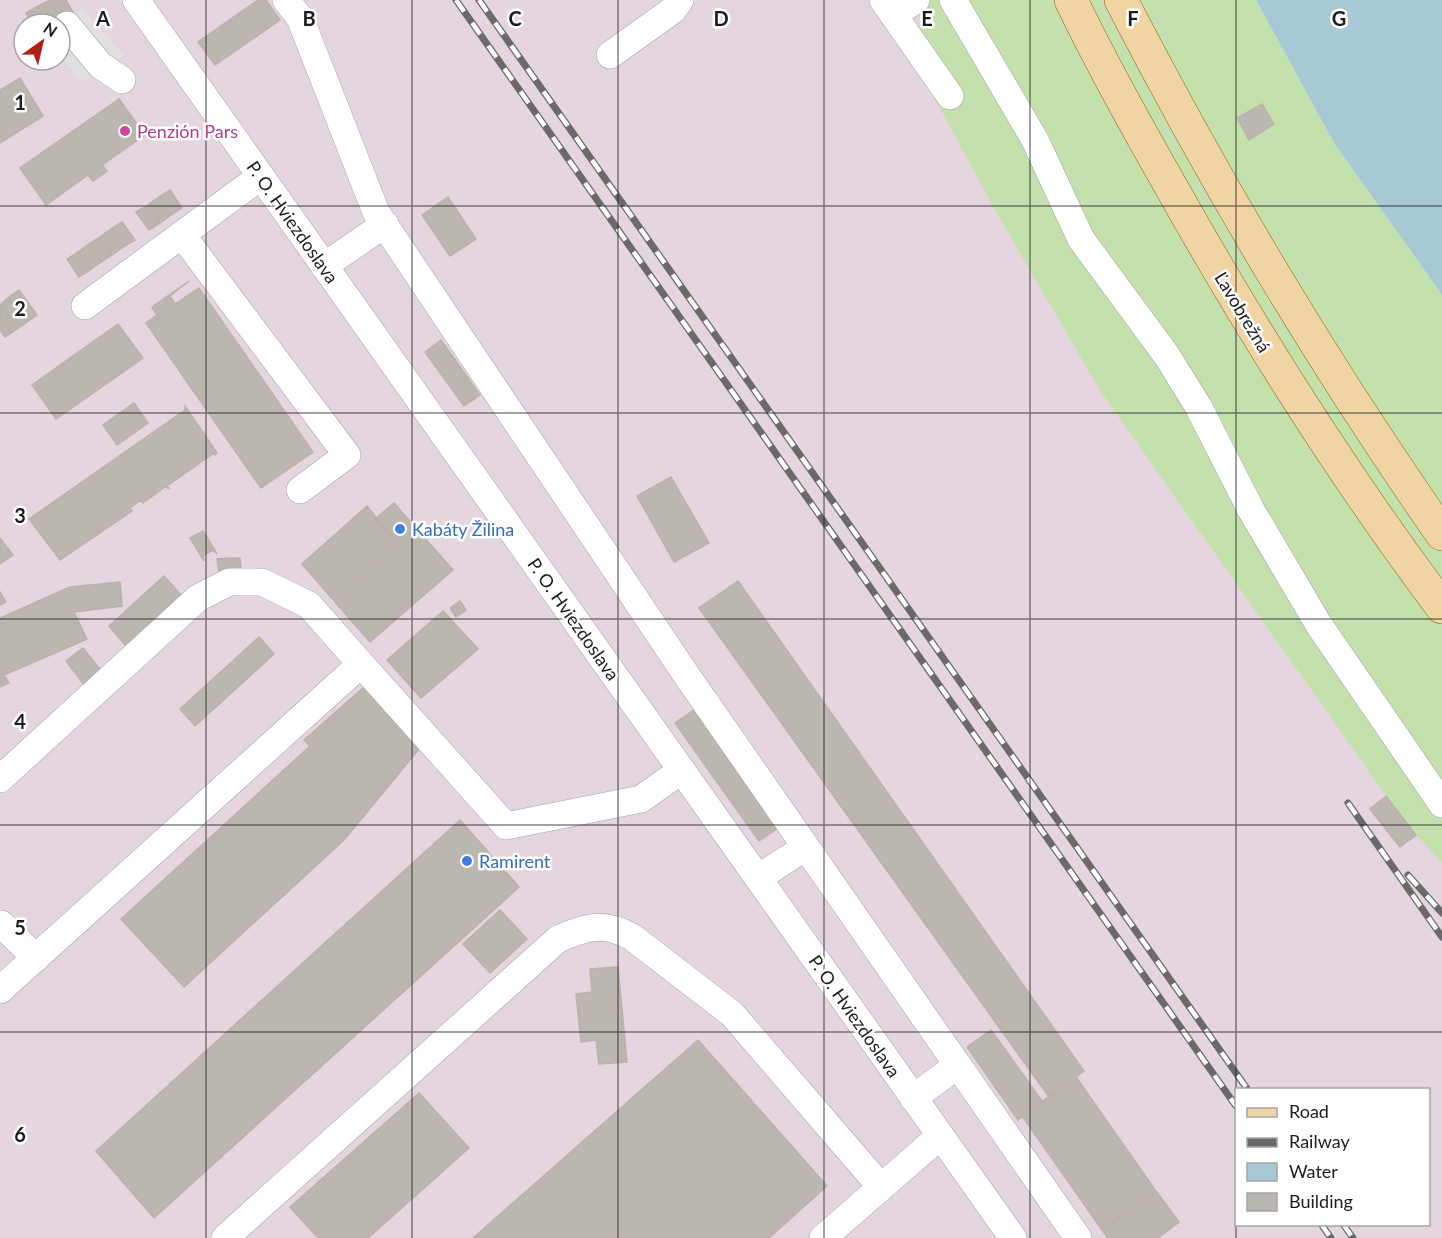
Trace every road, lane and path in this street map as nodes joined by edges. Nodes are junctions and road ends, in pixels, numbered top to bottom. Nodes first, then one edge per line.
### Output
1 (136, 0) edge
2 (286, 0) edge
3 (680, 0) edge
4 (916, 0) edge
5 (953, 0) edge
6 (1071, 0) edge
7 (1121, 0) edge
8 (888, 7) edge
9 (72, 31) edge
10 (610, 55) dead end
11 (122, 80) dead end
12 (950, 96) dead end
13 (261, 176) junction
14 (385, 224) junction
15 (182, 235) junction
16 (324, 267) junction
17 (85, 306) dead end
18 (300, 490) dead end
19 (1442, 534) edge
20 (1442, 607) edge
21 (361, 664) junction
22 (682, 770) junction
23 (0, 779) edge
24 (1442, 804) edge
25 (806, 847) junction
26 (758, 878) junction
27 (1, 924) edge
28 (36, 958) junction
29 (0, 990) edge
30 (958, 1065) junction
31 (913, 1098) junction
32 (940, 1136) junction
33 (881, 1187) junction
34 (225, 1238) edge
35 (823, 1238) edge
36 (1012, 1238) edge
37 (1078, 1238) edge

1 - 13 street, P. O. Hviezdoslava
2 - 14 street
3 - 10 street
4 - 8 street
5 - 24 street
6 - 20 main road, Ľavobrežná
7 - 19 main road
8 - 12 street
9 - 11 street
13 - 15 street
13 - 16 street, P. O. Hviezdoslava
14 - 16 street
14 - 25 street
15 - 17 street
15 - 18 street
16 - 22 street, P. O. Hviezdoslava
21 - 22 street
21 - 23 street
21 - 28 street
22 - 26 street, P. O. Hviezdoslava
25 - 26 street
25 - 30 street
26 - 31 street, P. O. Hviezdoslava
27 - 28 street
28 - 29 street
30 - 31 street
30 - 37 street
31 - 32 street, P. O. Hviezdoslava
32 - 33 street
32 - 36 street, P. O. Hviezdoslava
33 - 34 street
33 - 35 street

